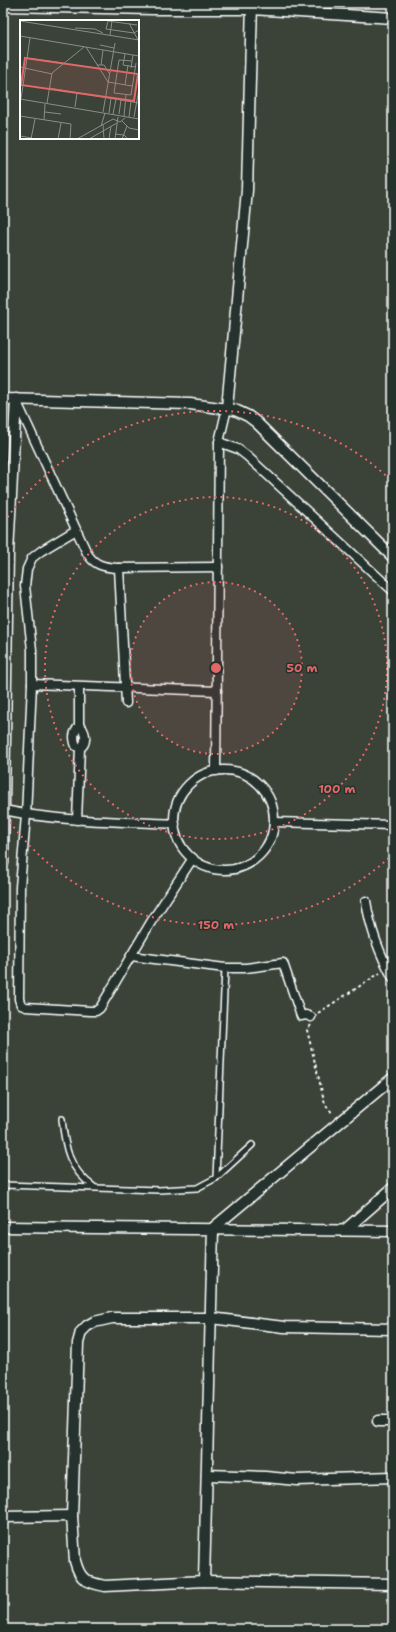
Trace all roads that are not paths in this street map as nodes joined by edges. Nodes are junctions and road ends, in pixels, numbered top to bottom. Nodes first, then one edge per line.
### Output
1 (58, 5) edge
2 (3, 6) edge
3 (252, 6) edge
4 (393, 18) edge
5 (3, 399) edge
6 (16, 399) junction
7 (227, 408) junction
8 (219, 442) junction
9 (76, 530) junction
10 (393, 557) edge
11 (119, 568) junction
12 (218, 568) junction
13 (393, 591) edge
14 (32, 684) junction
15 (79, 687) junction
16 (126, 688) junction
17 (217, 692) junction
18 (126, 703) dead end
19 (216, 771) junction
20 (4, 810) edge
21 (26, 815) junction
22 (77, 820) junction
23 (274, 822) junction
24 (175, 824) junction
25 (393, 825) edge
26 (193, 858) junction
27 (3, 863) edge
28 (366, 901) dead end
29 (131, 956) junction
30 (225, 968) junction
31 (393, 978) edge
32 (311, 1017) road end
33 (393, 1078) edge
34 (62, 1119) dead end
35 (252, 1145) dead end
36 (216, 1178) junction
37 (3, 1185) edge
38 (95, 1188) junction
39 (393, 1188) edge
40 (3, 1226) edge
41 (212, 1228) junction
42 (345, 1230) junction
43 (393, 1231) edge
44 (211, 1318) junction
45 (393, 1329) edge
46 (378, 1421) dead end
47 (393, 1421) edge
48 (207, 1475) junction
49 (393, 1477) edge
50 (72, 1516) junction
51 (3, 1517) edge
52 (204, 1581) junction
53 (393, 1584) edge

1 - 2 street
1 - 3 street
3 - 4 street
3 - 7 street
5 - 6 street
6 - 7 street
6 - 9 street
6 - 20 street
7 - 8 street
7 - 10 street
8 - 12 street
8 - 13 street
9 - 11 street
9 - 14 street
11 - 12 street
11 - 16 street
12 - 17 street
14 - 15 street
14 - 21 street
15 - 16 street
15 - 22 street
16 - 17 street
16 - 18 street
17 - 19 street
19 - 23 street
19 - 24 street
20 - 21 street
20 - 27 street
21 - 22 street
21 - 29 street
22 - 24 street
23 - 25 street
23 - 26 street
24 - 26 street
26 - 29 street
28 - 31 street
29 - 30 street
30 - 32 street
30 - 36 lane
33 - 41 street
34 - 38 lane
35 - 36 lane
36 - 38 lane
37 - 38 lane
39 - 42 street
40 - 41 street
41 - 42 street
41 - 44 street
42 - 43 street
44 - 45 street
44 - 48 street
44 - 50 street
46 - 47 street
48 - 49 street
48 - 52 street
50 - 51 street
50 - 52 street
52 - 53 street

